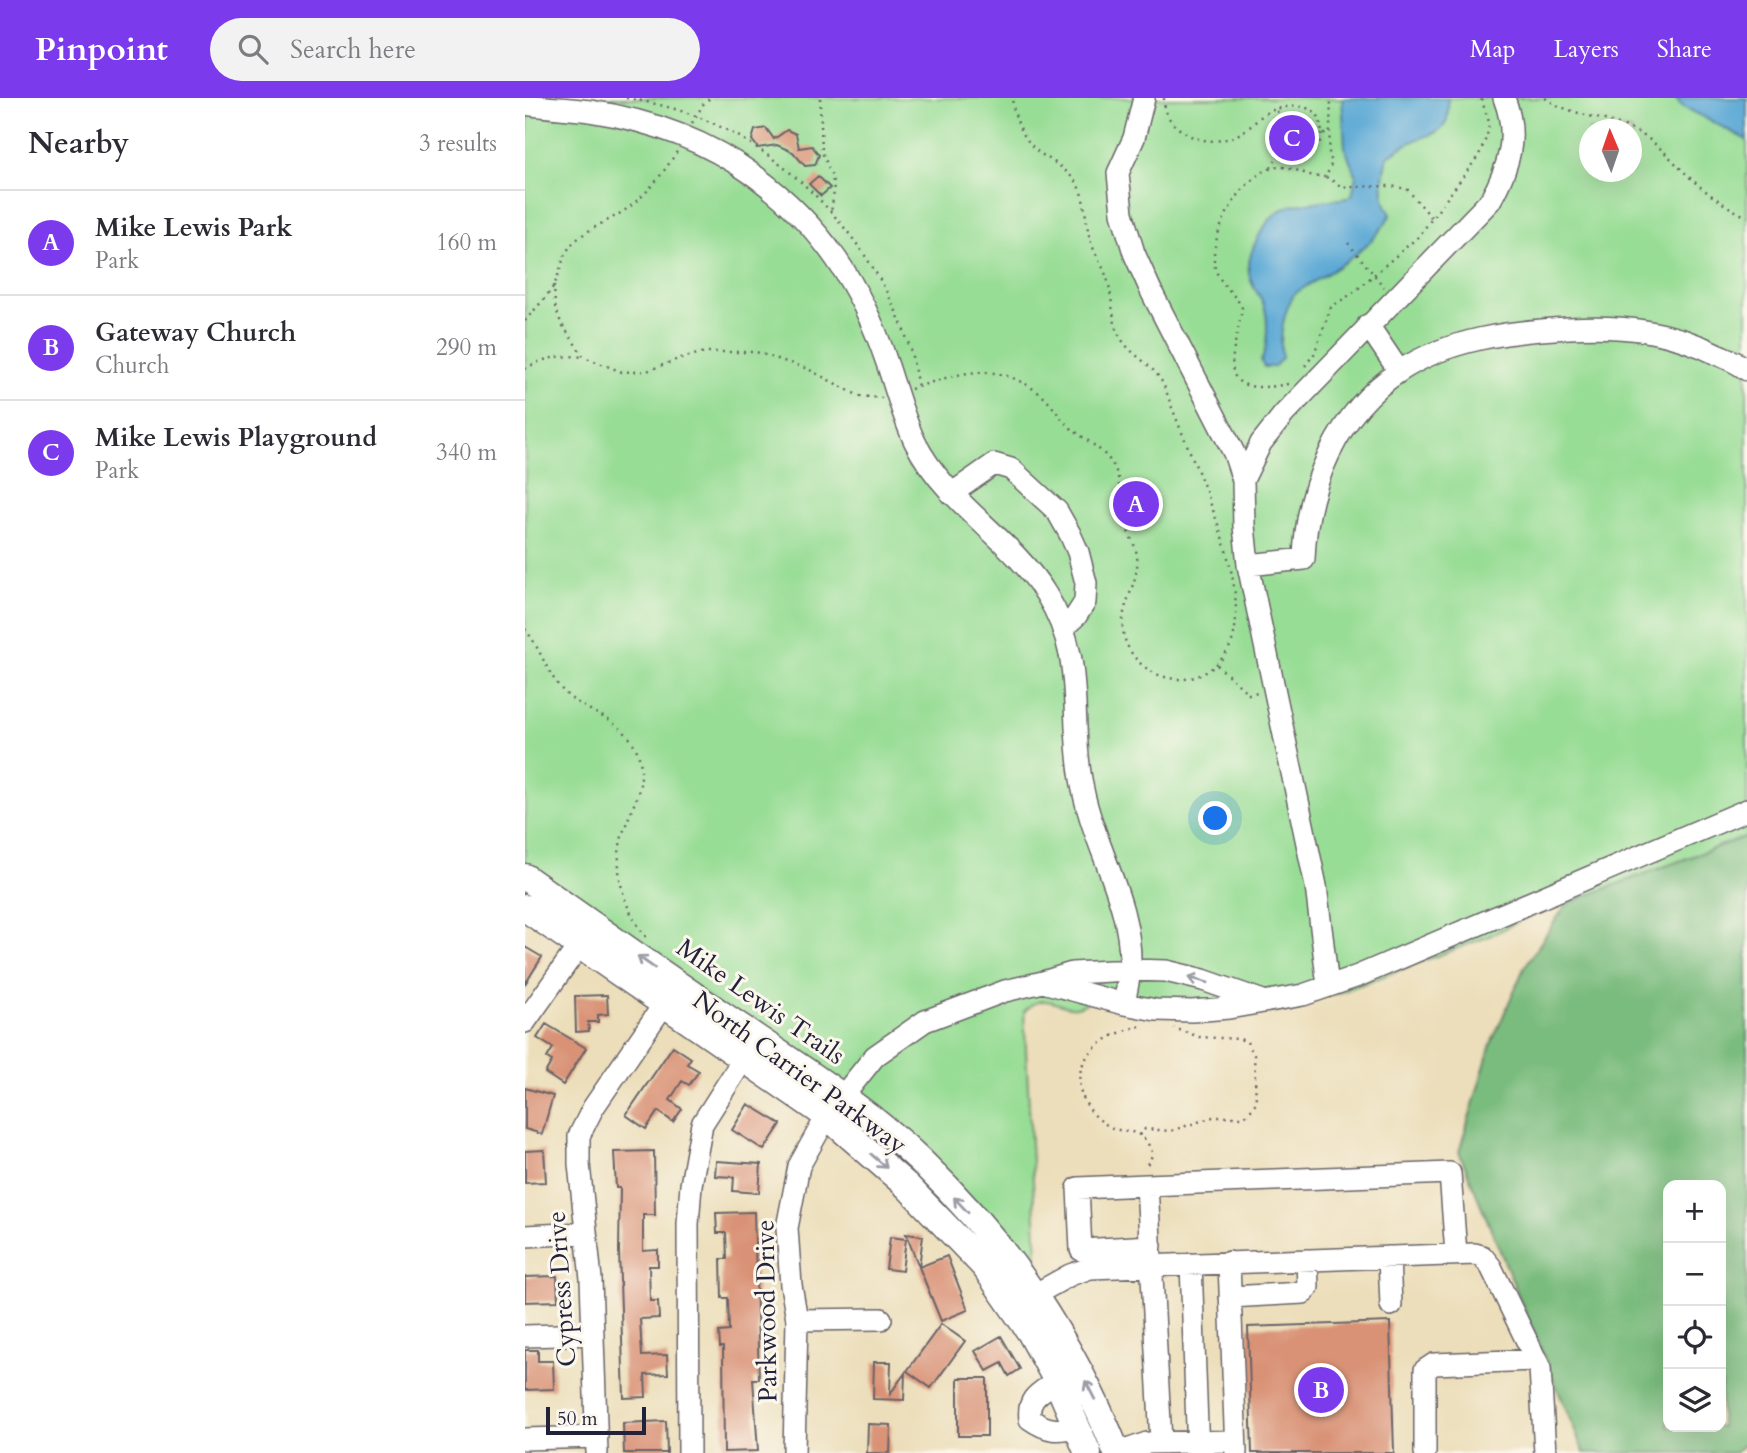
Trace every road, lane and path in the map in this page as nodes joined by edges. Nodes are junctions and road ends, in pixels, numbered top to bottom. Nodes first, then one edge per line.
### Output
1 (626, 98) edge
2 (710, 98) edge
3 (779, 98) edge
4 (800, 98) edge
5 (820, 98) edge
6 (1012, 98) edge
7 (1144, 98) edge
8 (1164, 98) edge
9 (1331, 98) edge
10 (1481, 98) edge
11 (1504, 98) edge
12 (1545, 98) edge
13 (525, 104) edge
14 (1279, 109) junction
15 (694, 116) junction
16 (1322, 134) junction
17 (1329, 134) junction
18 (686, 137) junction
19 (1278, 156) junction
20 (1294, 161) junction
21 (1271, 168) junction
22 (1295, 170) junction
23 (1326, 177) junction
24 (831, 213) dead end
25 (1747, 217) edge
26 (1432, 218) junction
27 (1348, 243) dead end
28 (1374, 275) junction
29 (554, 285) junction
30 (525, 321) edge
31 (1368, 326) junction
32 (584, 357) junction
33 (525, 369) edge
34 (1747, 370) edge
35 (1399, 371) junction
36 (1298, 375) dead end
37 (1294, 379) dead end
38 (897, 394) junction
39 (1218, 422) junction
40 (1272, 428) junction
41 (1243, 480) junction
42 (951, 494) junction
43 (1248, 565) junction
44 (1064, 627) junction
45 (525, 629) edge
46 (1217, 665) junction
47 (1274, 688) junction
48 (1747, 810) edge
49 (525, 877) edge
50 (525, 908) edge
51 (579, 944) junction
52 (653, 945) dead end
53 (1130, 970) junction
54 (1043, 982) junction
55 (1328, 986) junction
56 (671, 993) junction
57 (1263, 1001) junction
58 (1124, 1004) junction
59 (525, 1022) edge
60 (1143, 1025) dead end
61 (1164, 1026) dead end
62 (744, 1058) junction
63 (835, 1106) junction
64 (1139, 1135) junction
65 (1145, 1185) junction
66 (585, 1233) junction
67 (525, 1236) edge
68 (1456, 1254) junction
69 (1151, 1256) junction
70 (1389, 1257) junction
71 (1307, 1260) junction
72 (1229, 1262) junction
73 (1191, 1264) junction
74 (1230, 1297) junction
75 (1023, 1301) junction
76 (1391, 1305) dead end
77 (881, 1319) dead end
78 (797, 1320) junction
79 (593, 1334) junction
80 (525, 1336) edge
81 (1536, 1360) junction
82 (1057, 1381) junction
83 (1078, 1426) junction
84 (525, 1439) edge
85 (1161, 1441) junction
86 (597, 1445) edge
87 (1198, 1447) edge
88 (1235, 1447) edge
89 (689, 1453) edge
90 (794, 1453) edge
91 (1088, 1453) edge
92 (1118, 1453) edge
93 (1425, 1453) edge
94 (1545, 1453) edge

1 - 15 path
2 - 15 path
3 - 4 path
5 - 24 path
6 - 46 path
7 - 39 street
8 - 14 path
9 - 17 path
10 - 26 path
11 - 31 street
12 - 25 path
13 - 18 street
14 - 16 path
14 - 19 path
15 - 18 path
16 - 17 path
16 - 20 path
17 - 23 path
18 - 29 path
18 - 38 street
19 - 20 path
19 - 21 path
20 - 22 path
21 - 22 path
21 - 37 path
22 - 23 path
23 - 26 path
26 - 28 path
27 - 28 path
28 - 36 path
29 - 30 path
29 - 32 path
31 - 35 street
31 - 40 street
32 - 33 path
32 - 38 path
34 - 35 street
35 - 43 street
38 - 42 street
38 - 46 path
39 - 40 street
39 - 41 street
40 - 41 street
41 - 43 street
42 - 44 street
42 - 44 street
43 - 47 street
44 - 53 street
45 - 52 path, Mike Lewis Trails
46 - 47 path
47 - 55 street
48 - 55 street
56 -> 49 main road, North Carrier Parkway
50 - 51 main road, North Carrier Parkway
51 - 56 main road, North Carrier Parkway
51 - 59 street
53 - 54 street, Parkwood Drive
57 -> 53 street, Parkwood Drive
53 - 58 street
54 - 58 street
54 - 63 street, Parkwood Drive
55 - 57 street
56 - 62 main road, North Carrier Parkway
56 - 63 main road, North Carrier Parkway
56 - 66 street, Cypress Drive
57 - 58 street
60 - 64 path
61 - 64 path
62 - 63 main road, North Carrier Parkway
62 - 89 street
63 - 75 main road, North Carrier Parkway
63 - 78 street, Parkwood Drive
64 - 65 path
65 - 68 street
65 - 69 street
65 - 69 street
66 - 67 street
66 - 79 street, Cypress Drive
68 - 70 street
68 - 81 street
69 - 73 street
69 - 75 street
69 - 85 street
70 - 71 street
70 - 76 street
71 - 72 street
71 - 74 street
72 - 73 street
72 - 74 street
73 - 87 street
74 - 88 street
75 - 82 main road, North Carrier Parkway
92 -> 75 main road, North Carrier Parkway
77 - 78 street
78 - 90 street, Parkwood Drive
79 - 80 street
79 - 86 street, Cypress Drive
81 - 93 street
81 - 94 street
82 - 83 main road, North Carrier Parkway
82 - 83 street
83 - 91 main road, North Carrier Parkway
84 - 86 street
85 - 87 street
85 - 92 street
87 - 88 street

